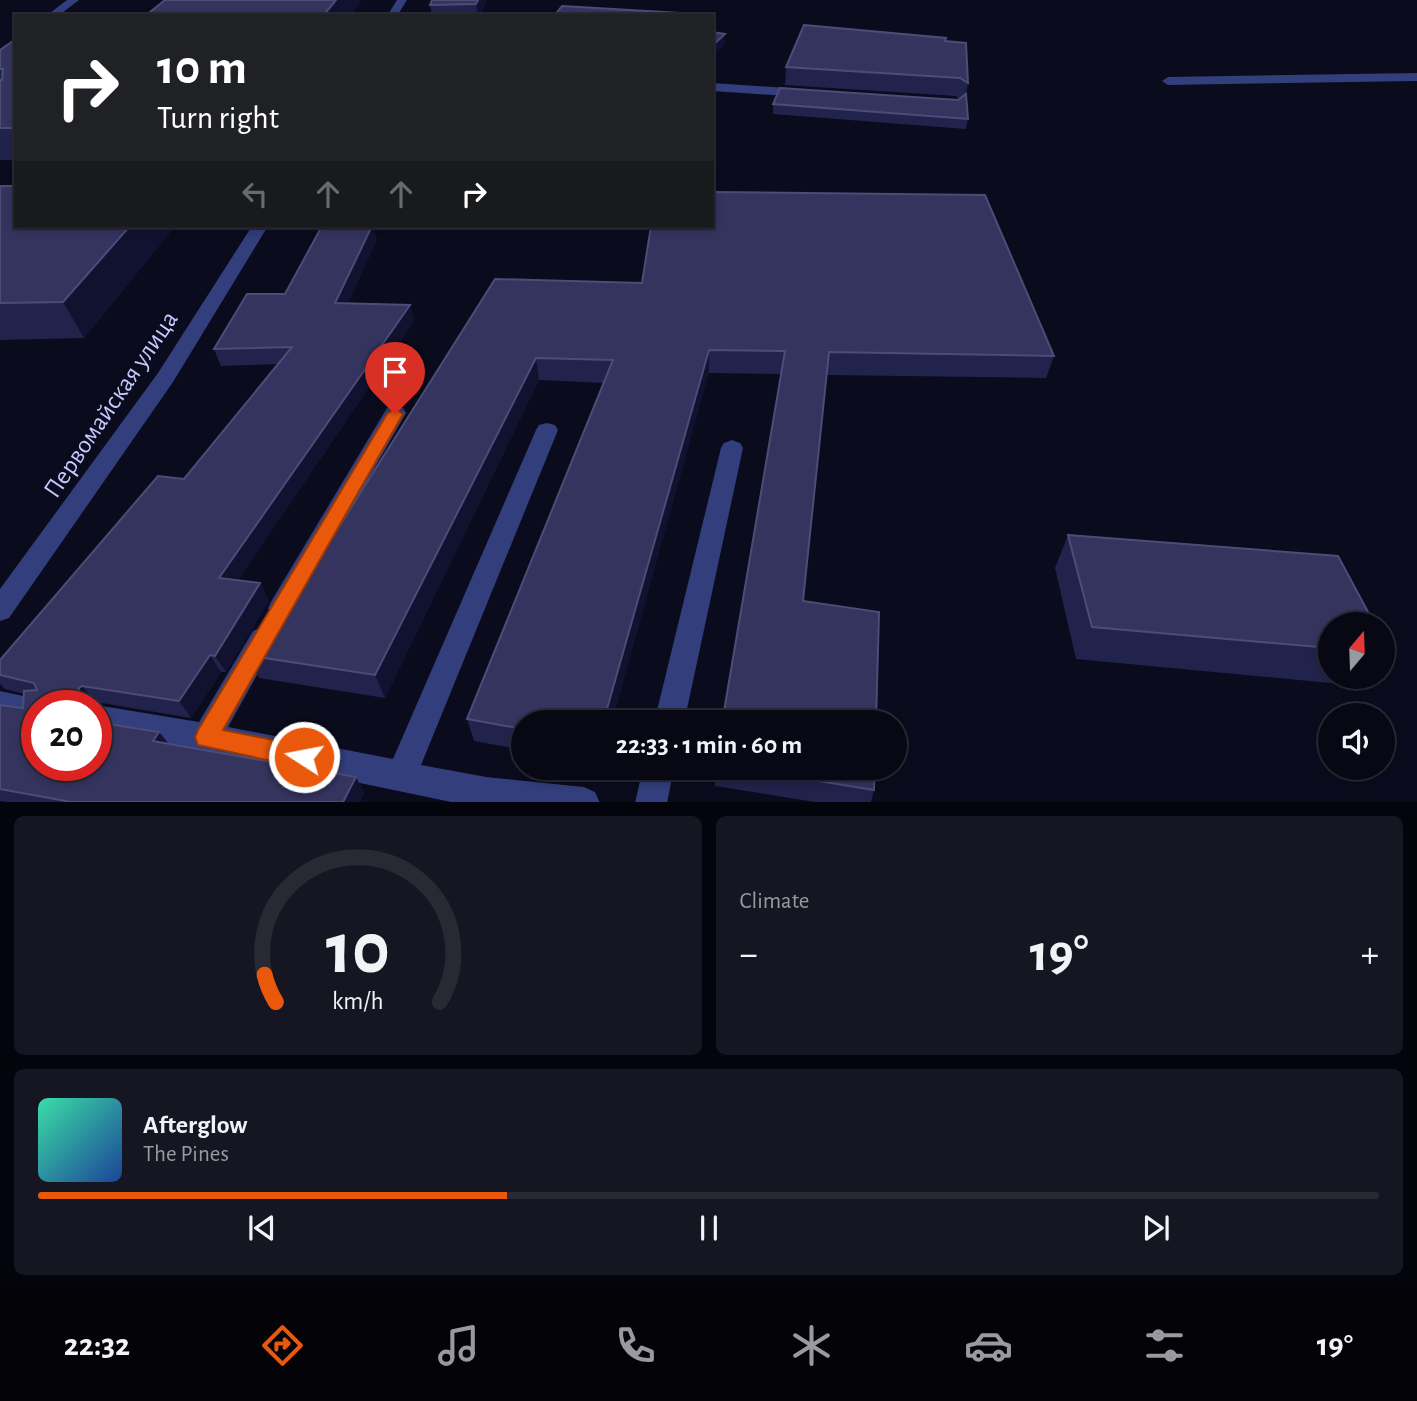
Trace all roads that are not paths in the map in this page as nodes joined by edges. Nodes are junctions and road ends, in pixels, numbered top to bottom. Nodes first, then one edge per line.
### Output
1 (74, 0) edge
2 (54, 14) edge
3 (1417, 77) edge
4 (1168, 81) dead end
5 (714, 87) edge
6 (821, 94) edge
7 (259, 228) edge
8 (395, 414) dead end
9 (547, 430) dead end
10 (732, 448) dead end
11 (0, 610) edge
12 (0, 704) edge
13 (21, 707) edge
14 (672, 710) edge
15 (112, 722) edge
16 (206, 737) junction
17 (401, 776) junction
18 (656, 780) edge
19 (574, 802) edge
20 (651, 802) edge

1 - 2 street
3 - 4 street
5 - 6 street
7 - 11 street, Первомайская улица
8 - 16 street
9 - 17 street
10 - 14 street
12 - 13 street
15 - 16 street
16 - 17 street
17 - 19 street
18 - 20 street

